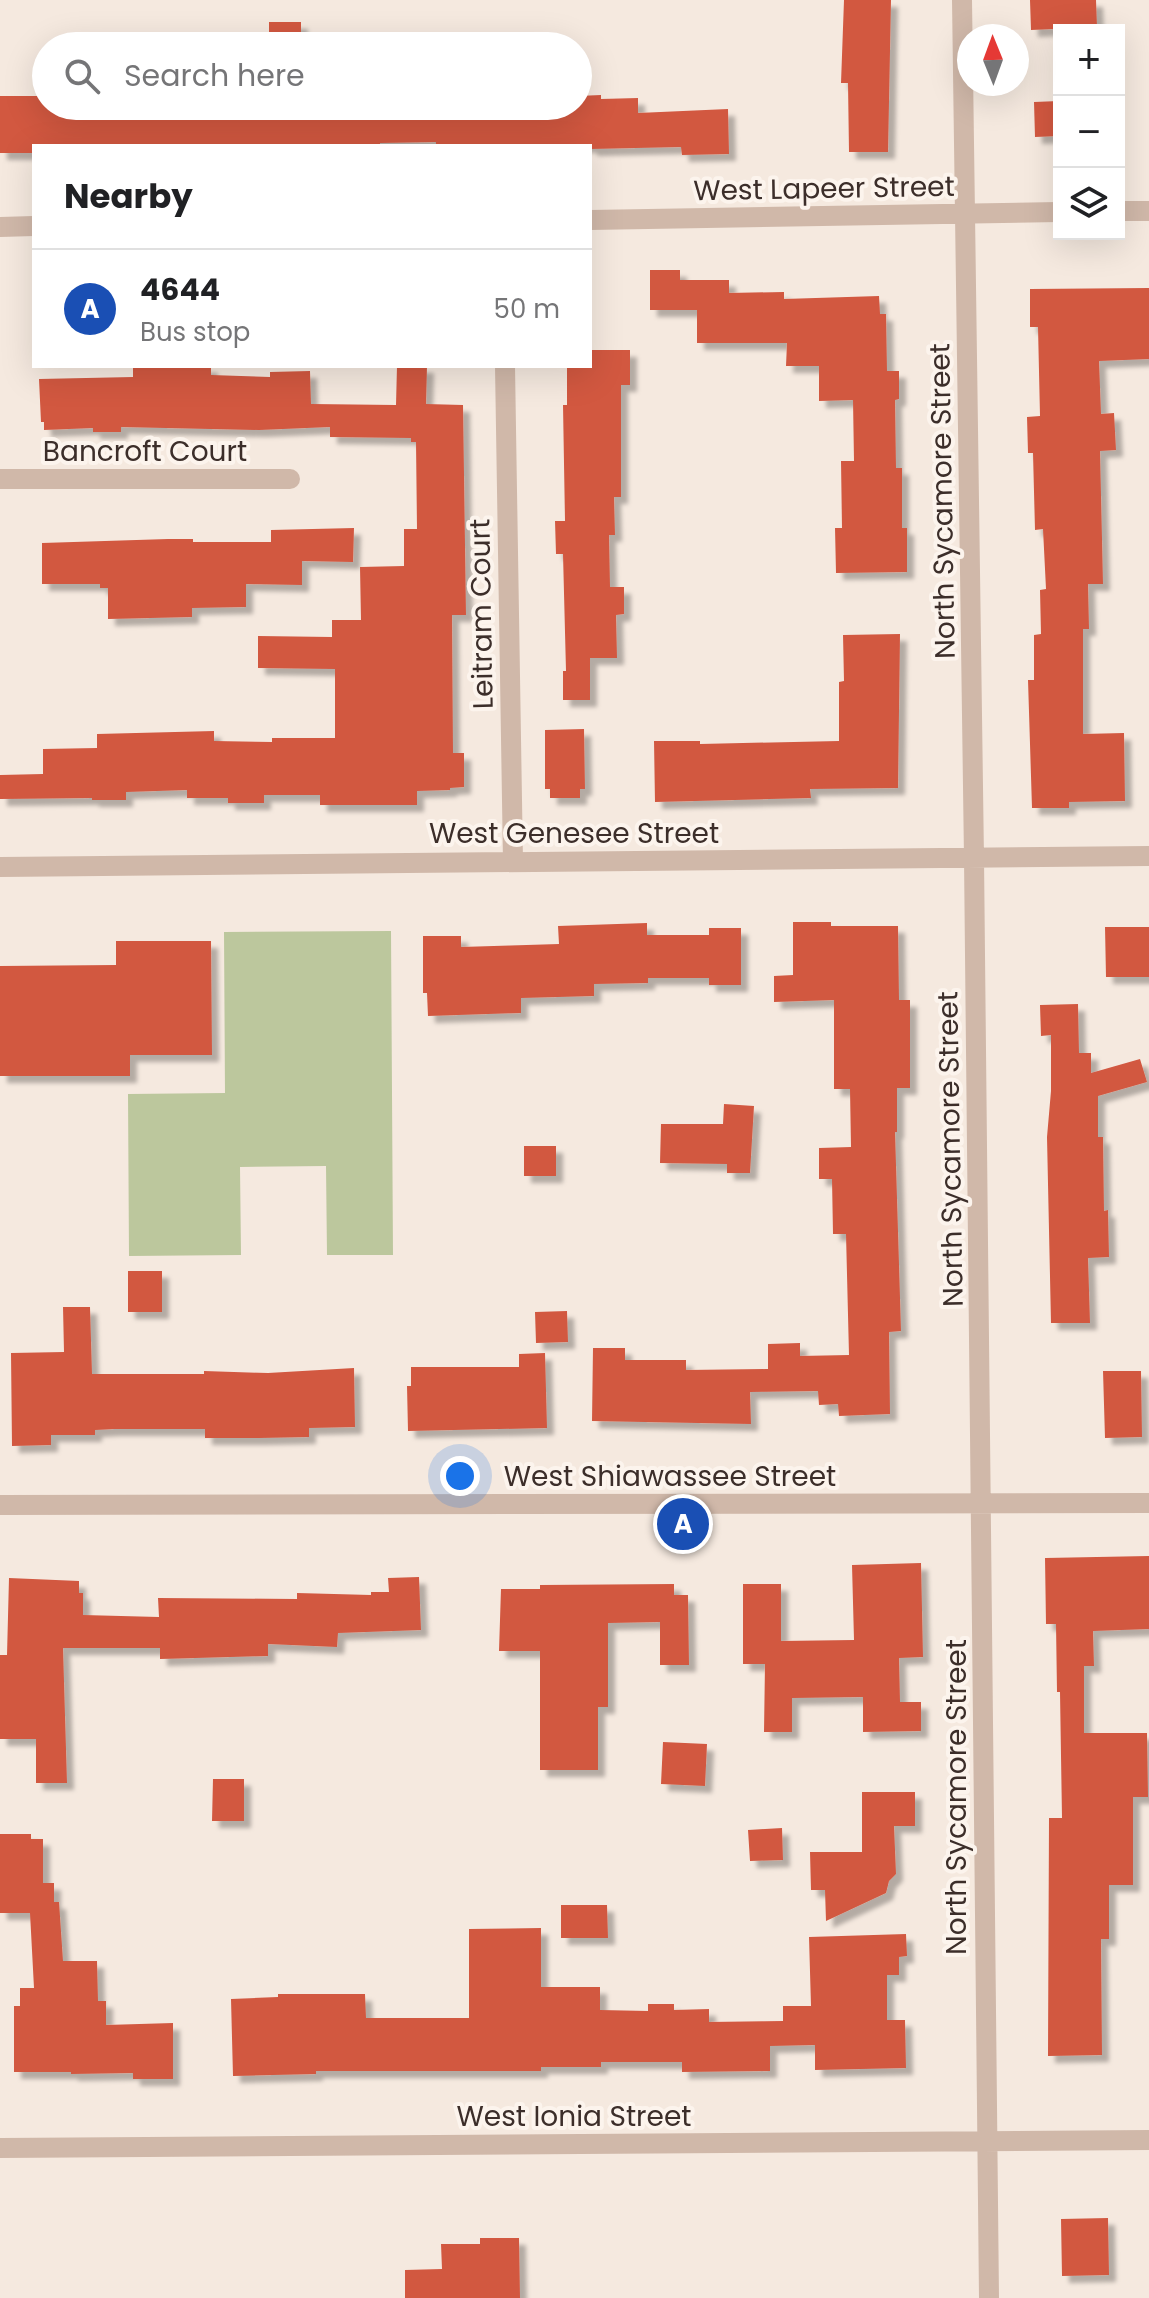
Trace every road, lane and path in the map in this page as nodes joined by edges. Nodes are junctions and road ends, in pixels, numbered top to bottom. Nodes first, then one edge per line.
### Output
1 (962, 0) edge
2 (1125, 211) edge
3 (1149, 211) edge
4 (1053, 212) edge
5 (966, 214) junction
6 (592, 220) edge
7 (32, 226) edge
8 (0, 227) edge
9 (505, 368) edge
10 (0, 479) edge
11 (290, 479) dead end
12 (1149, 856) edge
13 (974, 858) junction
14 (513, 862) junction
15 (0, 867) edge
16 (1149, 1503) edge
17 (981, 1504) junction
18 (0, 1505) edge
19 (1149, 2140) edge
20 (986, 2142) junction
21 (0, 2148) edge
22 (989, 2298) edge

1 - 5 street, North Sycamore Street
2 - 3 street
4 - 5 street, West Lapeer Street
5 - 6 street, West Lapeer Street
5 - 13 street, North Sycamore Street
7 - 8 street
9 - 14 street, Leitram Court
10 - 11 street, Bancroft Court
12 - 13 street, West Genesee Street
13 - 14 street, West Genesee Street
13 - 17 street, North Sycamore Street
14 - 15 street, West Genesee Street
16 - 17 street, West Shiawassee Street
17 - 18 street, West Shiawassee Street
17 - 20 street, North Sycamore Street
19 - 20 street, West Ionia Street
20 - 21 street, West Ionia Street
20 - 22 street, North Sycamore Street

